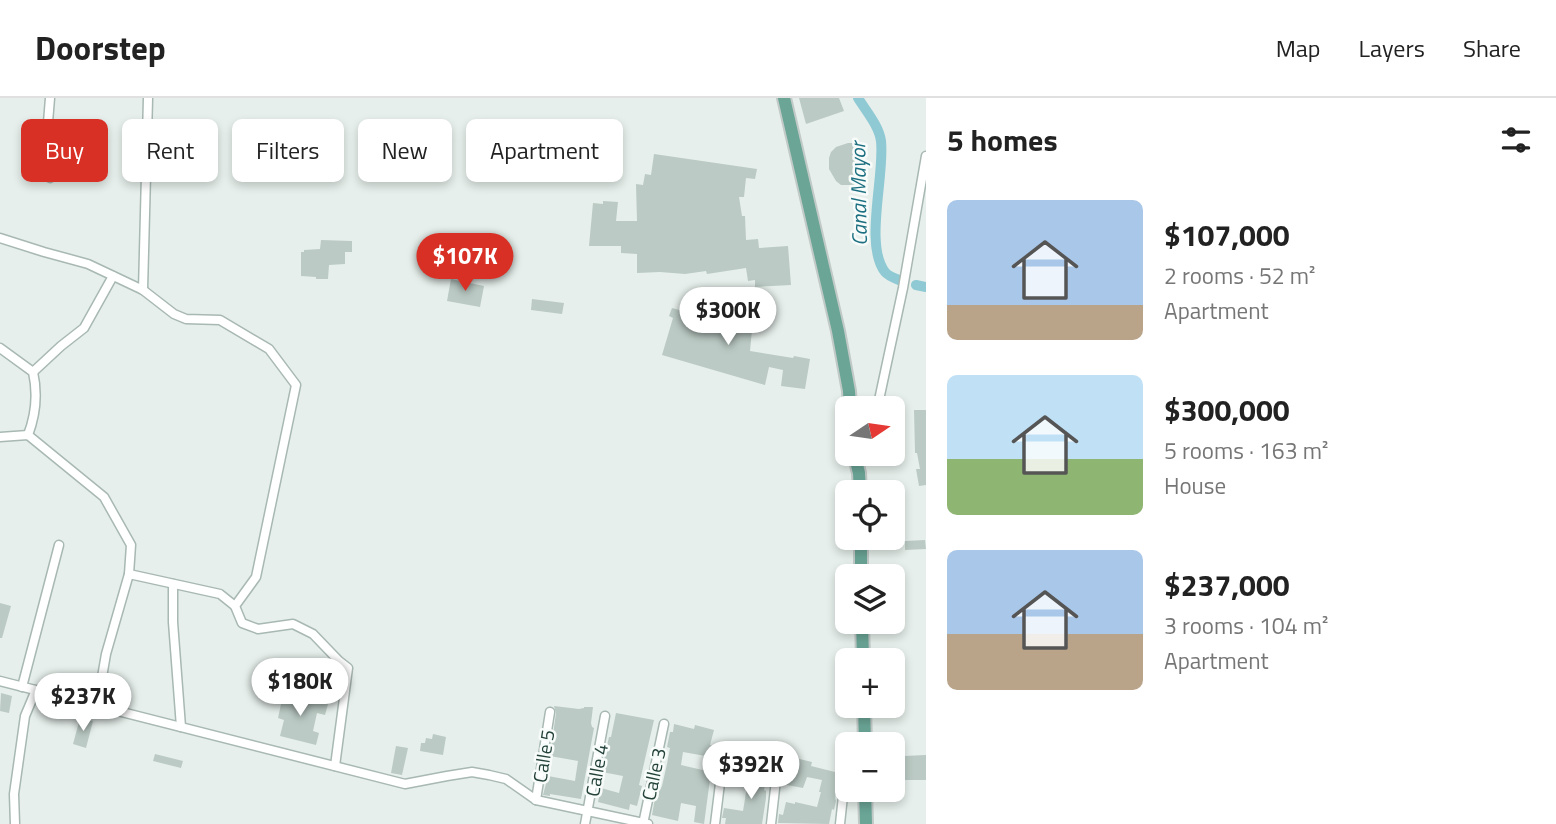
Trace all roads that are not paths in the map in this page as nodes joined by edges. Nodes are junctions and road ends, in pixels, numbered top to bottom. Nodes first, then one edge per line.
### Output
1 (50, 98) edge
2 (148, 98) edge
3 (783, 98) edge
4 (48, 119) edge
5 (926, 156) edge
6 (0, 237) edge
7 (113, 276) junction
8 (143, 290) junction
9 (0, 348) edge
10 (33, 372) junction
11 (849, 396) edge
12 (880, 396) edge
13 (29, 435) junction
14 (0, 437) edge
15 (59, 545) dead end
16 (129, 574) junction
17 (173, 584) junction
18 (235, 606) junction
19 (0, 681) edge
20 (22, 687) junction
21 (36, 691) junction
22 (97, 706) junction
23 (550, 712) dead end
24 (605, 716) dead end
25 (664, 724) dead end
26 (181, 727) junction
27 (724, 751) dead end
28 (335, 766) junction
29 (777, 771) dead end
30 (536, 800) junction
31 (842, 802) edge
32 (866, 802) edge
33 (588, 811) junction
34 (15, 824) edge
35 (585, 824) edge
36 (644, 824) edge
37 (715, 824) edge
38 (771, 824) edge
39 (840, 824) edge
40 (866, 824) edge

1 - 4 street
2 - 8 street
3 - 11 main road
5 - 12 street
6 - 7 street
7 - 8 street
7 - 10 street
8 - 18 street
9 - 10 street
10 - 13 street
13 - 14 street
13 - 16 street
15 - 20 street
16 - 17 street
16 - 22 street
17 - 18 street
17 - 26 street
18 - 28 street
19 - 20 street
20 - 21 street
21 - 22 street
21 - 34 street
22 - 26 street
23 - 30 street, Calle 5
24 - 33 street, Calle 4
25 - 36 street, Calle 3
26 - 28 street
27 - 37 street
28 - 30 street
29 - 38 street
30 - 33 street
31 - 39 street
32 - 40 main road
33 - 35 street, Calle 4
33 - 36 street

